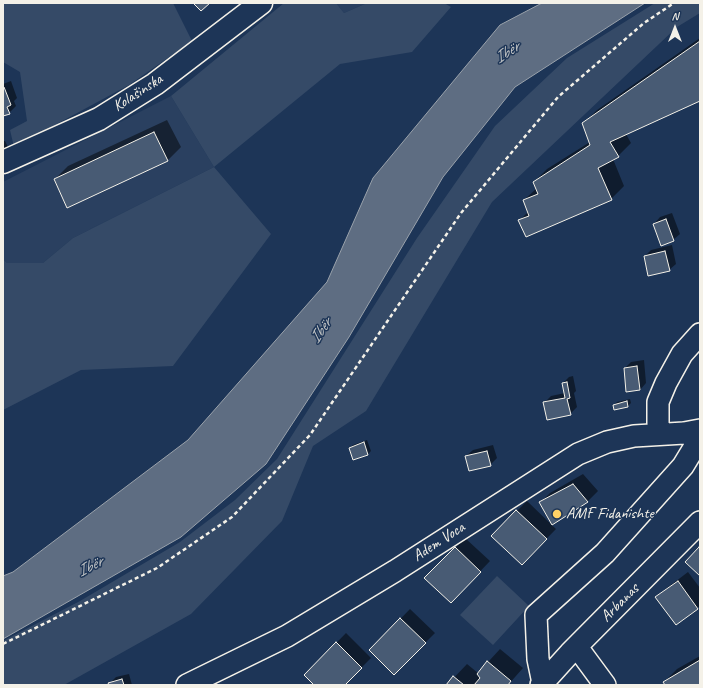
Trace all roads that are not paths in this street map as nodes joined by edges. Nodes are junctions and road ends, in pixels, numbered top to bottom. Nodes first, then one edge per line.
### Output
1 (261, 3) edge
2 (3, 162) edge
3 (700, 334) edge
4 (700, 430) edge
5 (660, 434) junction
6 (700, 438) edge
7 (700, 522) edge
8 (577, 647) junction
9 (196, 683) edge
10 (542, 684) edge
11 (606, 685) edge

1 - 2 main road, Kolašinska
3 - 5 street
4 - 5 street, Adem Voca
5 - 9 street, Adem Voca
6 - 10 street
7 - 8 street, Arbanas
8 - 10 street, Arbanas
8 - 11 street

